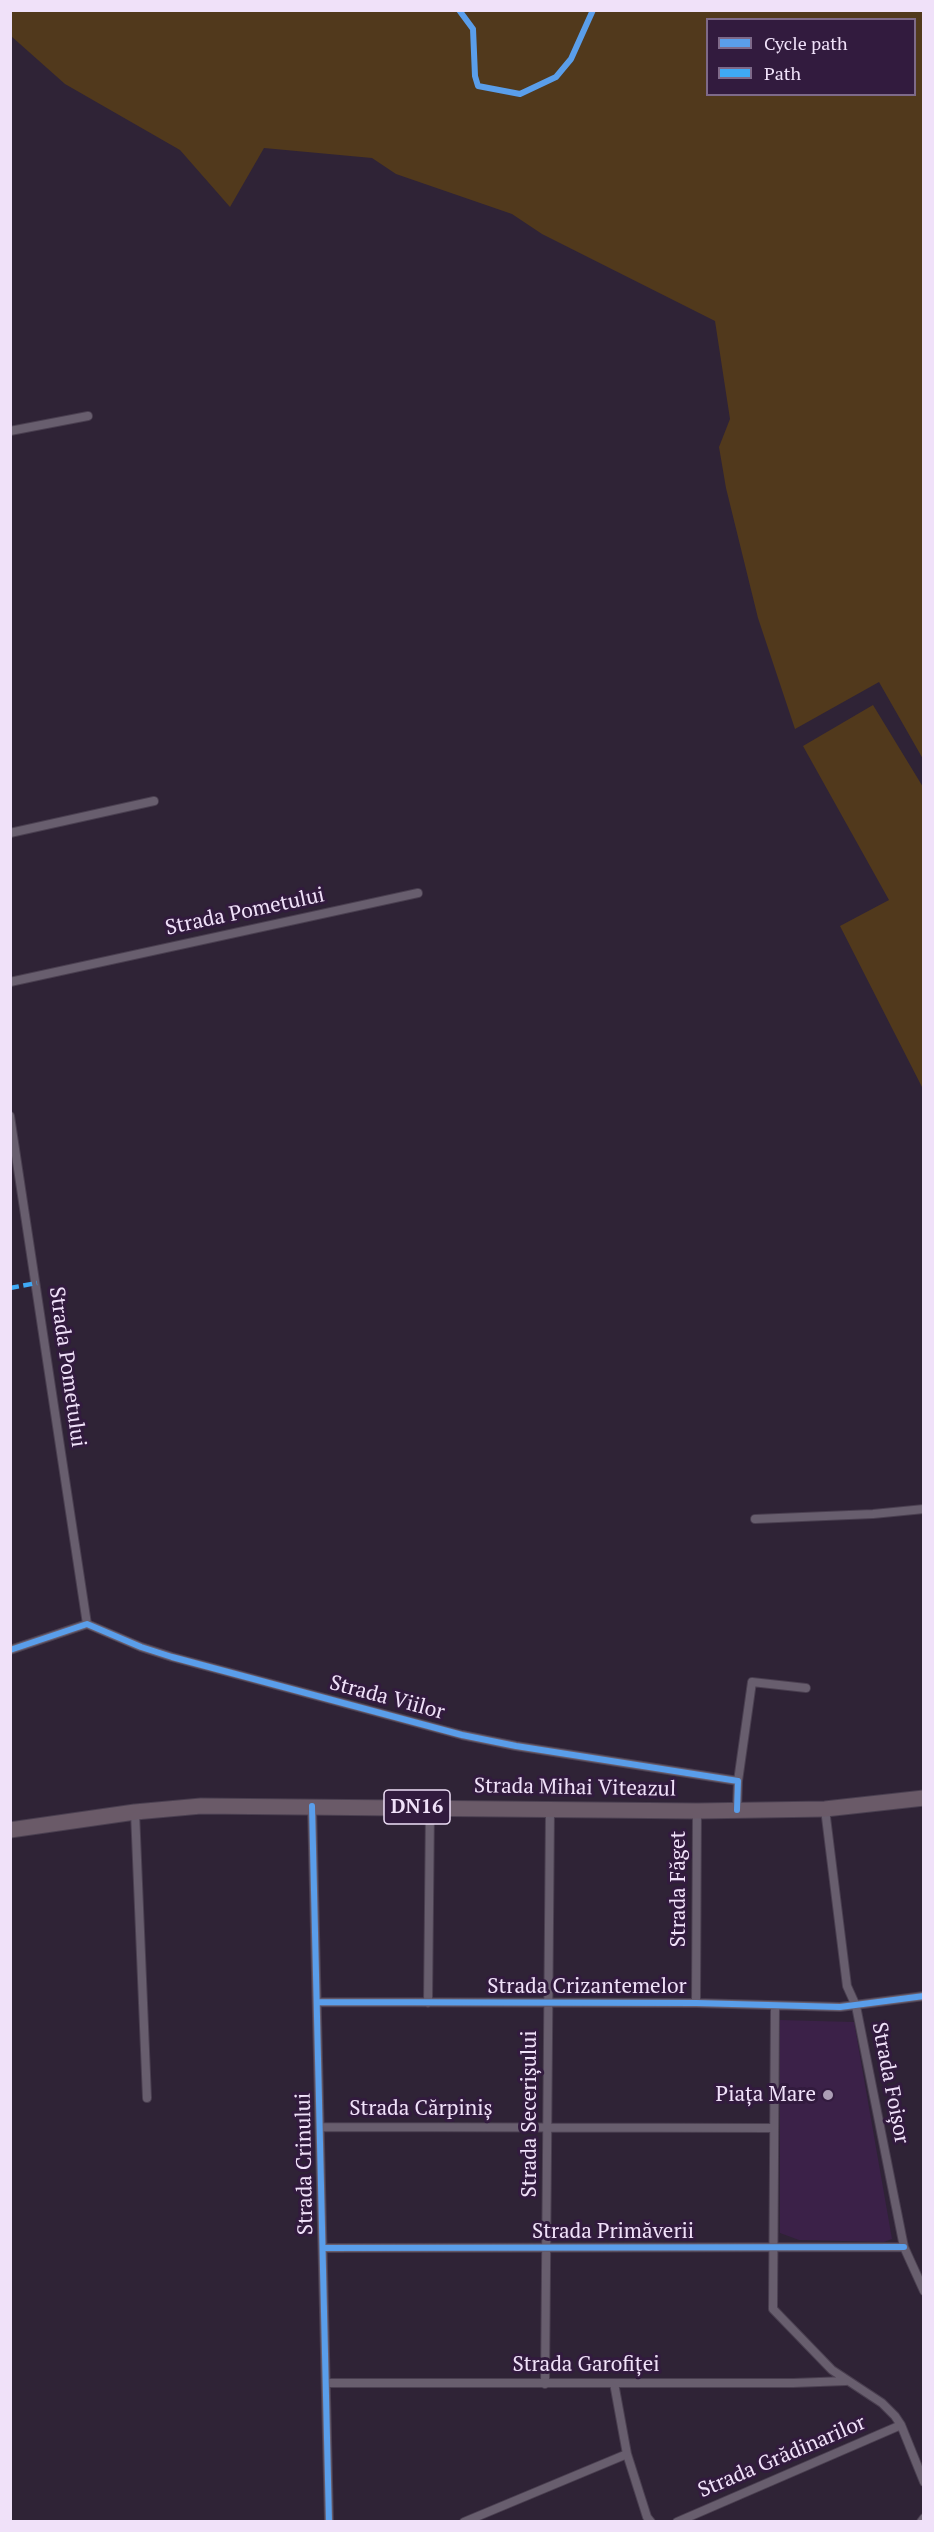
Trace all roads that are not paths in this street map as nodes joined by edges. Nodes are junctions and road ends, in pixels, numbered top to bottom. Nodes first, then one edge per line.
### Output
1 (88, 416) dead end
2 (10, 431) edge
3 (154, 801) dead end
4 (10, 833) edge
5 (418, 892) dead end
6 (10, 982) edge
7 (10, 1116) edge
8 (924, 1509) edge
9 (755, 1519) dead end
10 (87, 1623) junction
11 (10, 1650) edge
12 (806, 1688) dead end
13 (738, 1781) junction
14 (924, 1798) edge
15 (312, 1806) junction
16 (430, 1807) junction
17 (550, 1809) junction
18 (825, 1809) junction
19 (737, 1810) junction
20 (697, 1811) junction
21 (135, 1812) junction
22 (10, 1830) edge
23 (924, 1996) edge
24 (317, 2002) junction
25 (428, 2003) junction
26 (549, 2003) junction
27 (696, 2003) junction
28 (856, 2006) junction
29 (775, 2007) junction
30 (147, 2098) dead end
31 (321, 2127) junction
32 (549, 2128) junction
33 (773, 2128) junction
34 (903, 2247) junction
35 (323, 2248) junction
36 (547, 2248) junction
37 (774, 2249) junction
38 (924, 2291) edge
39 (846, 2381) junction
40 (326, 2382) junction
41 (614, 2383) junction
42 (545, 2384) junction
43 (901, 2425) junction
44 (627, 2454) junction
45 (924, 2481) edge
46 (329, 2522) edge
47 (464, 2522) edge
48 (651, 2522) edge
49 (677, 2522) edge

1 - 2 street
3 - 4 street
5 - 6 street, Strada Pometului
7 - 10 street, Strada Pometului
8 - 9 street
10 - 11 street
10 - 13 street, Strada Viilor
12 - 13 street
13 - 19 street
14 - 18 highway, Strada Mihai Viteazul / DN16
15 - 16 highway, Strada Mihai Viteazul / DN16
15 - 21 highway, Strada Mihai Viteazul / DN16
15 - 24 street, Strada Crinului
16 - 17 highway, Strada Mihai Viteazul / DN16
16 - 25 street
17 - 20 highway, Strada Mihai Viteazul / DN16
17 - 26 street, Strada Secerișului
18 - 19 highway, Strada Mihai Viteazul / DN16
18 - 28 street, Strada Foișor
19 - 20 highway, Strada Mihai Viteazul / DN16
20 - 27 street, Strada Făget
21 - 22 highway, Strada Mihai Viteazul / DN16
21 - 30 street
23 - 28 street, Strada Crizantemelor
24 - 25 street, Strada Crizantemelor
24 - 31 street, Strada Crinului
25 - 26 street, Strada Crizantemelor
26 - 27 street, Strada Crizantemelor
26 - 32 street, Strada Secerișului
27 - 29 street, Strada Crizantemelor
28 - 29 street, Strada Crizantemelor
28 - 34 street, Strada Foișor
29 - 33 street
31 - 32 street, Strada Cărpiniș
31 - 35 street, Strada Crinului
32 - 33 street, Strada Cărpiniș
32 - 36 street, Strada Secerișului
33 - 37 street
34 - 37 street, Strada Primăverii
34 - 38 street, Strada Foișor
35 - 36 street, Strada Primăverii
35 - 40 street, Strada Crinului
36 - 37 street, Strada Primăverii
36 - 42 street, Strada Secerișului
37 - 39 street
39 - 41 street, Strada Garofiței
39 - 43 street
40 - 42 street, Strada Garofiței
40 - 46 street, Strada Crinului
41 - 42 street, Strada Garofiței
41 - 44 street
43 - 45 street
43 - 49 street, Strada Grădinarilor
44 - 47 street
44 - 48 street

